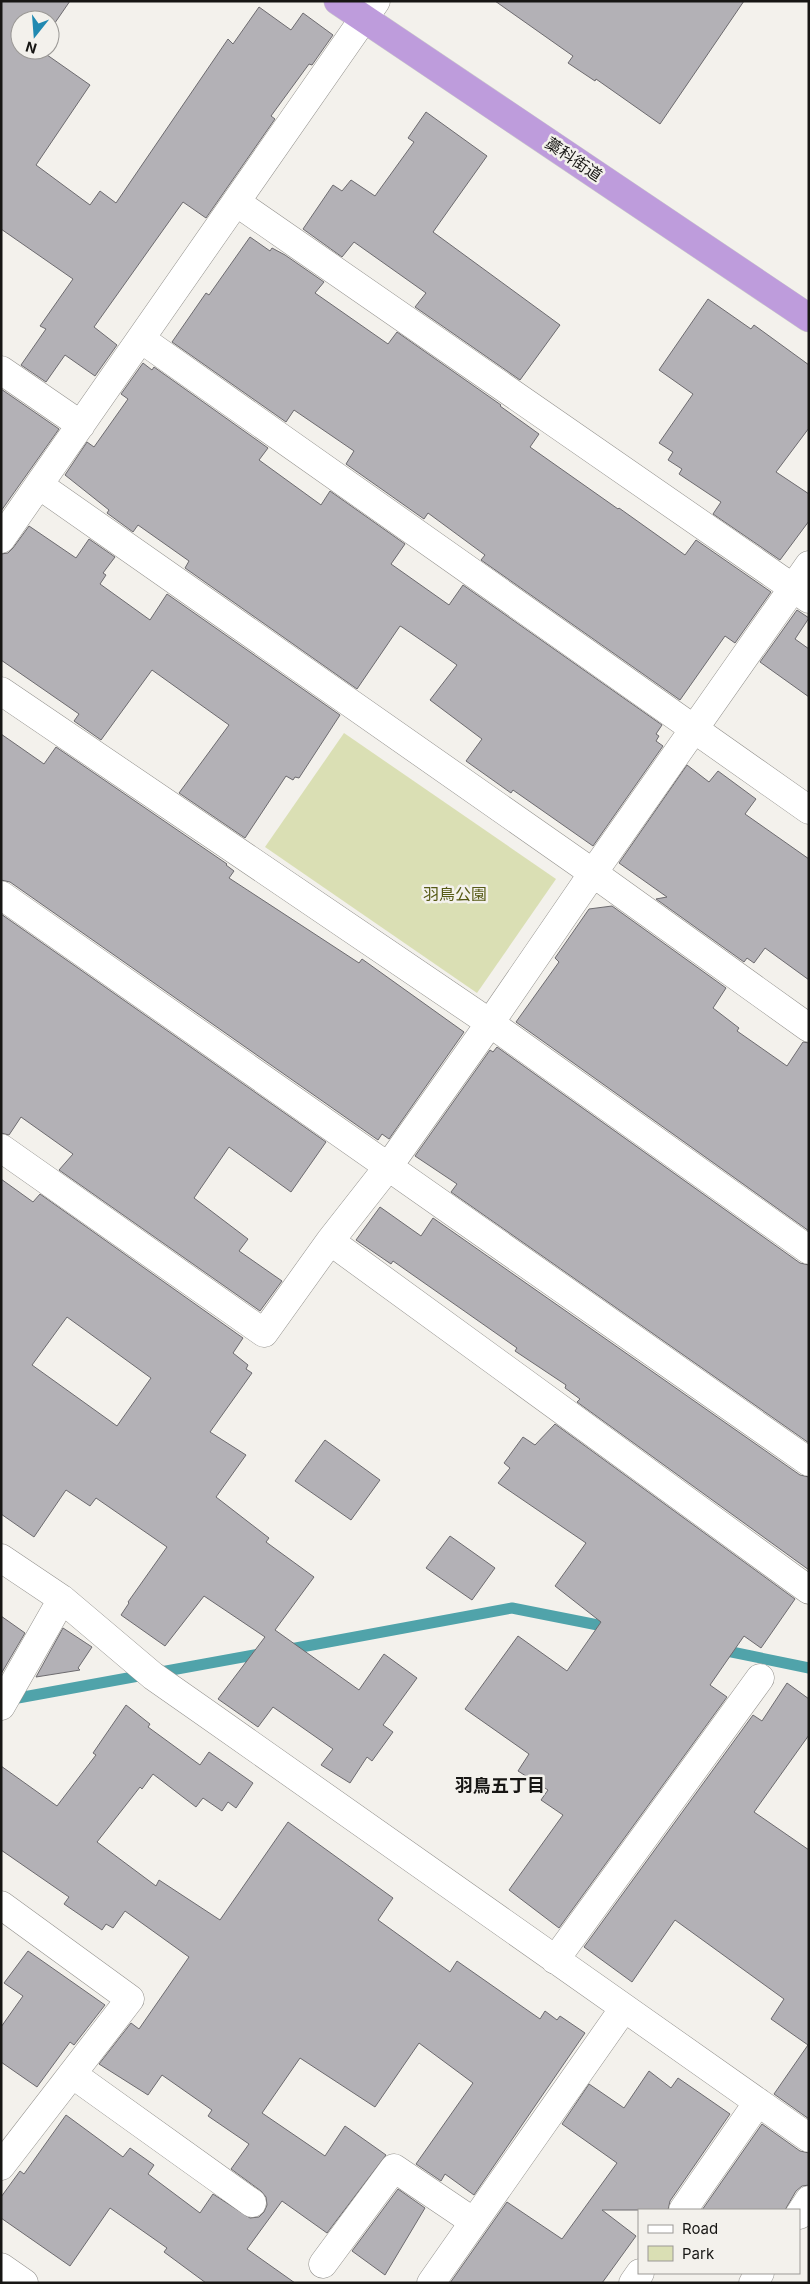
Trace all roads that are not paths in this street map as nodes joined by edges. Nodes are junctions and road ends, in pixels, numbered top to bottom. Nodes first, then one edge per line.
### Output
1 (338, 1) edge
2 (370, 10) edge
3 (236, 202) junction
4 (809, 318) edge
5 (141, 339) junction
6 (1, 370) edge
7 (81, 426) junction
8 (39, 485) junction
9 (1, 540) edge
10 (809, 565) edge
11 (801, 594) edge
12 (1, 691) edge
13 (694, 728) junction
14 (809, 810) edge
15 (593, 873) junction
16 (1, 895) edge
17 (490, 1023) junction
18 (809, 1028) edge
19 (2, 1149) edge
20 (388, 1167) junction
21 (330, 1241) junction
22 (809, 1250) edge
23 (809, 1462) edge
24 (1, 1558) edge
25 (809, 1590) edge
26 (62, 1599) junction
27 (760, 1678) dead end
28 (1, 1706) edge
29 (1, 1905) edge
30 (556, 1960) junction
31 (624, 2008) junction
32 (72, 2074) junction
33 (758, 2102) junction
34 (809, 2138) edge
35 (1, 2166) edge
36 (809, 2200) edge
37 (252, 2203) dead end
38 (684, 2209) edge
39 (800, 2214) edge
40 (474, 2222) junction
41 (323, 2264) dead end
42 (1, 2266) edge
43 (24, 2283) edge
44 (431, 2283) edge

1 - 2 highway, 藁科街道
2 - 3 street
2 - 4 highway, 藁科街道
3 - 5 street
3 - 11 street
5 - 7 street
5 - 13 street
6 - 7 street
7 - 8 street
8 - 9 street
8 - 15 street
10 - 11 street
11 - 13 street
12 - 17 street
13 - 14 street
13 - 15 street
15 - 17 street
15 - 18 street
16 - 20 street
17 - 20 street
17 - 22 street
19 - 21 street
20 - 21 street
20 - 23 street
21 - 25 street
24 - 26 street
26 - 28 street
26 - 30 street
27 - 30 street
29 - 32 street
30 - 31 street
31 - 33 street
31 - 40 street
32 - 35 street
32 - 37 street
33 - 34 street
33 - 38 street
36 - 39 street
40 - 41 street
40 - 44 street
42 - 43 street

